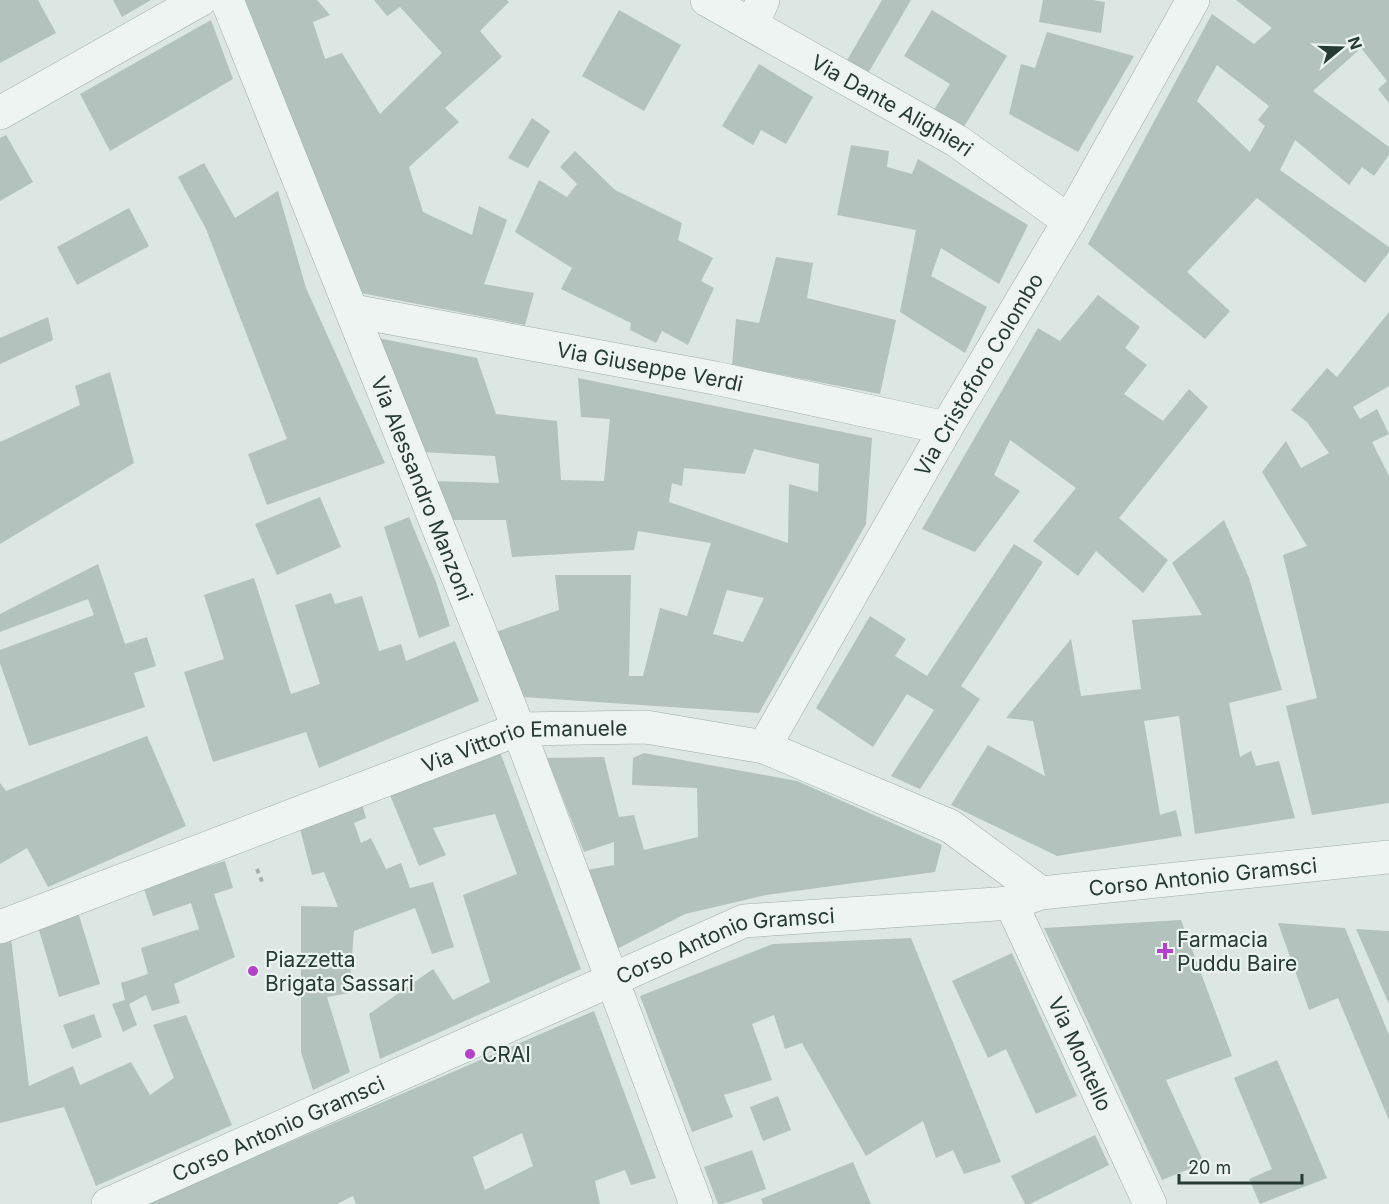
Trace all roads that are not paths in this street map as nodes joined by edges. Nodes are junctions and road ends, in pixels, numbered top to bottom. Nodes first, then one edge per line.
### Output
1 (227, 0) edge
2 (707, 0) edge
3 (1193, 0) edge
4 (186, 3) edge
5 (757, 13) edge
6 (0, 113) edge
7 (1069, 221) junction
8 (353, 311) junction
9 (946, 428) junction
10 (519, 729) junction
11 (764, 747) junction
12 (1389, 857) edge
13 (1026, 898) junction
14 (0, 927) edge
15 (611, 980) junction
16 (108, 1204) edge
17 (696, 1204) edge
18 (1150, 1204) edge

1 - 8 street, Via Alessandro Manzoni
2 - 5 street, Via Dante Alighieri
3 - 7 street, Via Cristoforo Colombo
4 - 6 street
5 - 7 street, Via Dante Alighieri
7 - 9 street, Via Cristoforo Colombo
8 - 9 street, Via Giuseppe Verdi
8 - 10 street, Via Alessandro Manzoni
9 - 11 street, Via Cristoforo Colombo
10 - 11 street, Via Vittorio Emanuele
10 - 14 street, Via Vittorio Emanuele
10 - 15 street, Via Alessandro Manzoni
11 - 13 street, Via Vittorio Emanuele
12 - 13 street, Corso Antonio Gramsci
13 - 15 street, Corso Antonio Gramsci
13 - 18 street, Via Montello
15 - 16 street, Corso Antonio Gramsci
15 - 17 street, Via Alessandro Manzoni

